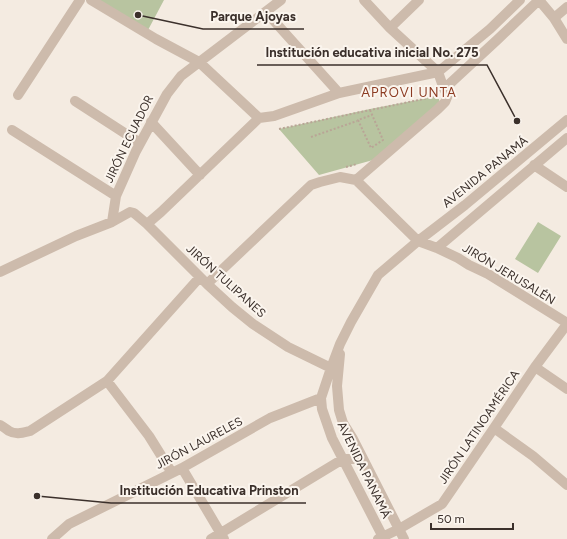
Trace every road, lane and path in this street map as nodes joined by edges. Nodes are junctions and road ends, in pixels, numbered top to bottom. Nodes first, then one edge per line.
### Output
1 (80, 0) edge
2 (91, 0) edge
3 (282, 0) edge
4 (364, 0) edge
5 (419, 0) edge
6 (520, 0) edge
7 (539, 0) edge
8 (567, 7) edge
9 (266, 12) junction
10 (554, 18) junction
11 (390, 28) junction
12 (567, 39) edge
13 (199, 62) junction
14 (438, 72) junction
15 (444, 89) junction
16 (339, 93) junction
17 (18, 95) dead end
18 (439, 99) dead end
19 (75, 102) dead end
20 (370, 110) junction
21 (372, 115) junction
22 (260, 118) junction
23 (358, 120) junction
24 (567, 120) edge
25 (152, 122) junction
26 (279, 129) dead end
27 (12, 130) dead end
28 (311, 137) dead end
29 (567, 138) edge
30 (140, 143) junction
31 (358, 164) dead end
32 (534, 165) junction
33 (342, 168) dead end
34 (200, 175) junction
35 (356, 180) junction
36 (567, 187) edge
37 (116, 196) junction
38 (112, 222) junction
39 (147, 224) junction
40 (418, 241) junction
41 (437, 248) junction
42 (0, 272) edge
43 (203, 281) junction
44 (567, 324) edge
45 (340, 344) junction
46 (534, 367) junction
47 (331, 368) junction
48 (106, 381) junction
49 (567, 389) edge
50 (321, 398) junction
51 (0, 425) edge
52 (494, 428) junction
53 (363, 459) junction
54 (343, 460) junction
55 (182, 468) junction
56 (172, 473) junction
57 (567, 485) edge
58 (399, 530) junction
59 (222, 536) edge
60 (381, 538) edge
61 (52, 539) edge
62 (211, 539) edge
63 (404, 539) edge

1 - 17 street
2 - 13 street
3 - 9 street, JIRÓN ECUADOR
4 - 11 street
5 - 11 street
6 - 14 street
7 - 10 street
7 - 15 street
8 - 10 street
9 - 13 street, JIRÓN ECUADOR
9 - 16 street
10 - 12 street
11 - 14 street
13 - 22 street
13 - 25 street, JIRÓN ECUADOR
14 - 15 street
14 - 16 street
15 - 35 street
16 - 22 street
18 - 20 path
19 - 30 street
20 - 21 path
20 - 26 path
21 - 23 path
21 - 23 path
22 - 34 street
23 - 28 path
24 - 40 street, AVENIDA PANAMÁ
25 - 30 street, JIRÓN ECUADOR
25 - 34 street
27 - 37 street
29 - 32 street
30 - 37 street, JIRÓN ECUADOR
31 - 33 path
32 - 36 street
32 - 41 street
34 - 39 street
35 - 40 street
35 - 43 street
37 - 38 street, JIRÓN ECUADOR
38 - 39 street, JIRÓN TULIPANES
38 - 42 street
39 - 43 street, JIRÓN TULIPANES
40 - 41 street
40 - 45 street, AVENIDA PANAMÁ
41 - 44 street, JIRÓN JERUSALÉN
43 - 47 street, JIRÓN TULIPANES
43 - 48 street
44 - 46 street, JIRÓN LATINOAMÉRICA
45 - 47 street, AVENIDA PANAMÁ
45 - 53 street, AVENIDA PANAMÁ
46 - 49 street
46 - 52 street, JIRÓN LATINOAMÉRICA
47 - 50 street, AVENIDA PANAMÁ
48 - 51 street
48 - 56 street
50 - 54 street, AVENIDA PANAMÁ
50 - 55 street, JIRÓN LAURELES
52 - 57 street
52 - 58 street, JIRÓN LATINOAMÉRICA
53 - 54 street
53 - 58 street, AVENIDA PANAMÁ
54 - 59 street
54 - 60 street, AVENIDA PANAMÁ
55 - 56 street, JIRÓN LAURELES
55 - 59 street
56 - 61 street, JIRÓN LAURELES
58 - 60 street, JIRÓN LATINOAMÉRICA
58 - 63 street, AVENIDA PANAMÁ
59 - 62 street

